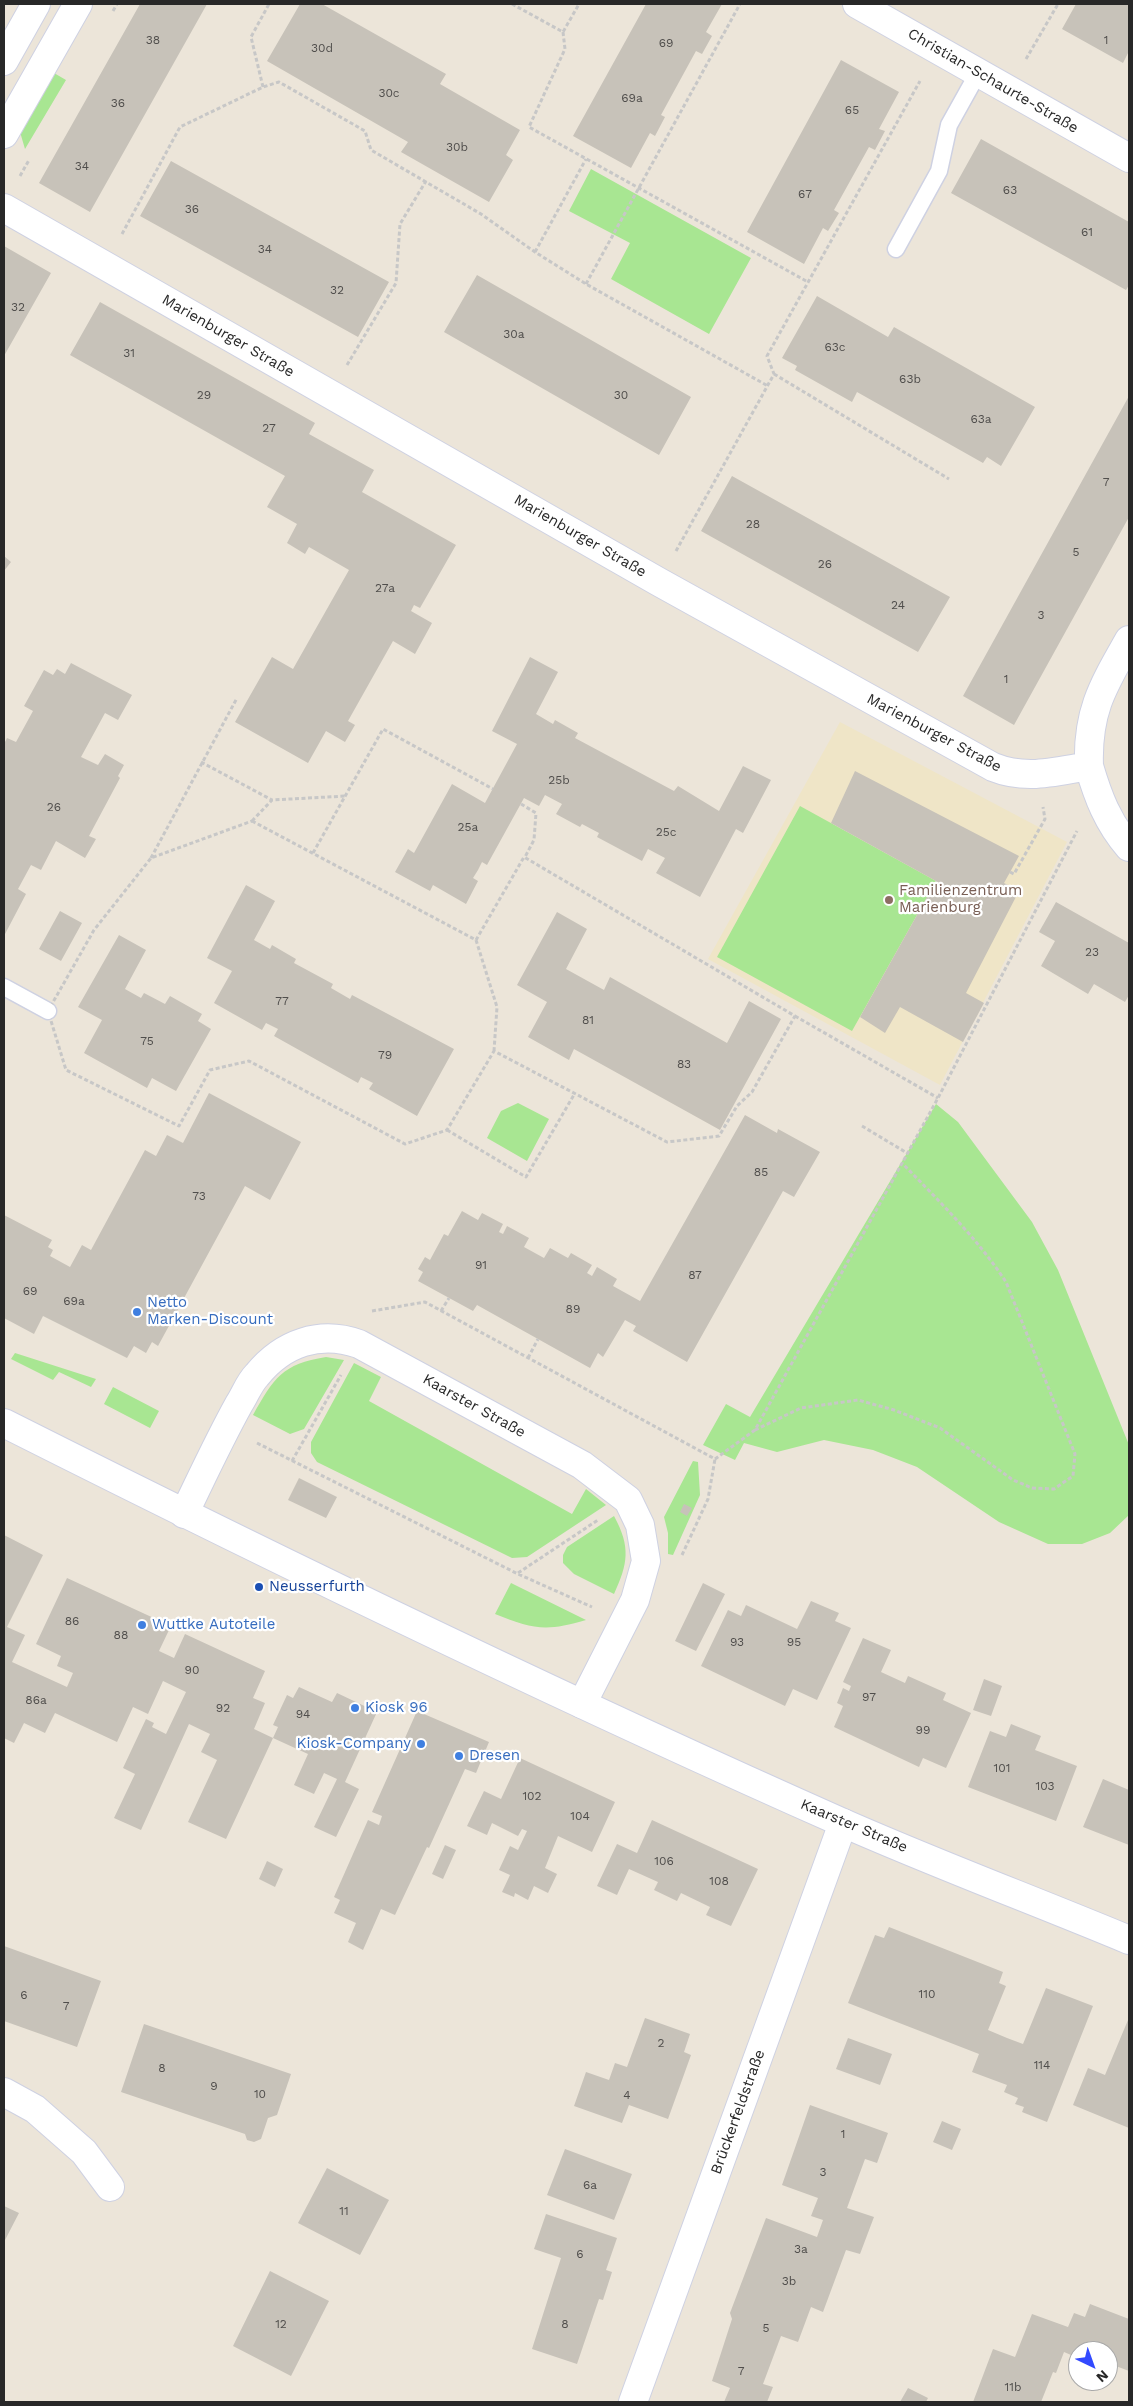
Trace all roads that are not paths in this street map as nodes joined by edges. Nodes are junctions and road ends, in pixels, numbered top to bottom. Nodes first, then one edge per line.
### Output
1 (36, 4) edge
2 (78, 4) edge
3 (857, 4) edge
4 (4, 61) edge
5 (978, 73) junction
6 (4, 134) edge
7 (1129, 158) edge
8 (4, 208) edge
9 (896, 249) dead end
10 (1129, 640) edge
11 (1089, 766) junction
12 (1129, 847) edge
13 (4, 987) edge
14 (48, 1011) road end
15 (4, 1423) edge
16 (184, 1514) junction
17 (582, 1704) junction
18 (843, 1823) junction
19 (1129, 1940) edge
20 (4, 2092) edge
21 (110, 2187) dead end
22 (633, 2402) edge

1 - 4 street
2 - 6 street
3 - 5 street, Christian-Schaurte-Straße
5 - 7 street, Christian-Schaurte-Straße
5 - 9 lane
8 - 11 street, Marienburger Straße
10 - 11 street
11 - 12 street
13 - 14 lane
15 - 16 street, Kaarster Straße
16 - 17 street, Kaarster Straße
16 - 17 street, Kaarster Straße
17 - 18 street, Kaarster Straße
18 - 19 street, Kaarster Straße
18 - 22 street, Brückerfeldstraße
20 - 21 street

